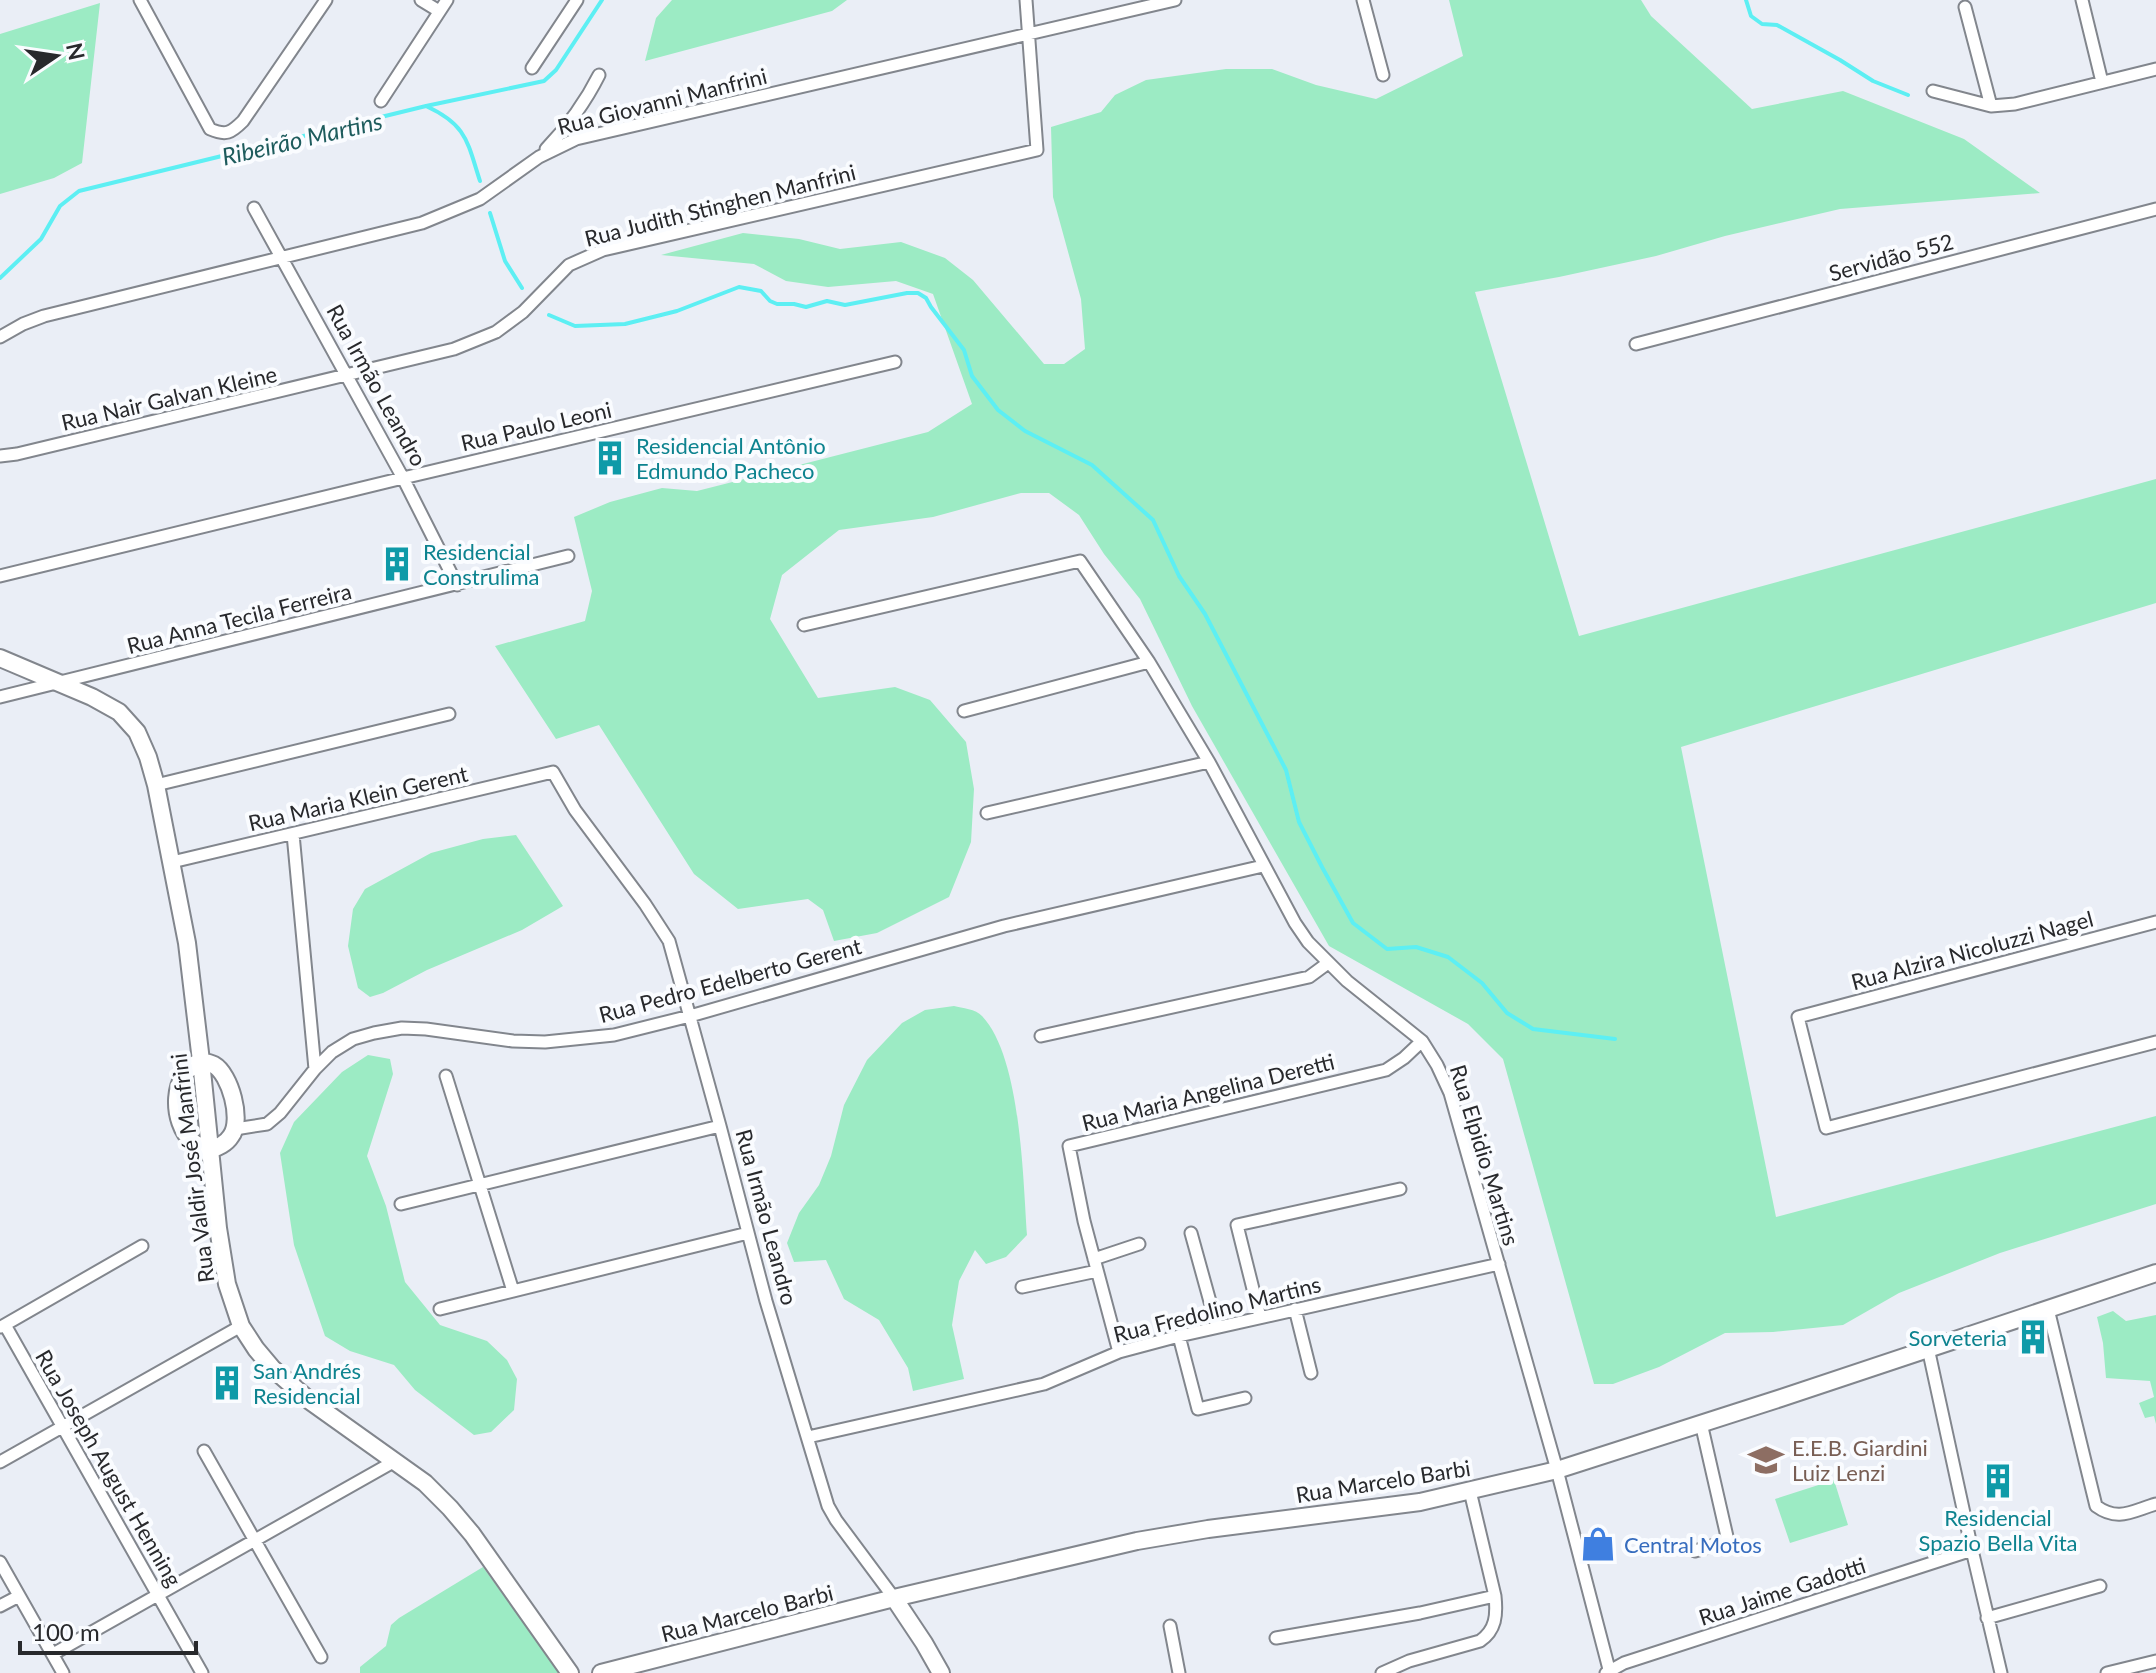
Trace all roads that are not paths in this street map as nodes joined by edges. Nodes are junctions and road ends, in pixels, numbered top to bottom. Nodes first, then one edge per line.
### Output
1 (140, 0) edge
2 (326, 0) edge
3 (421, 0) edge
4 (447, 0) edge
5 (577, 0) edge
6 (1026, 0) edge
7 (1175, 0) edge
8 (1363, 0) edge
9 (2082, 0) edge
10 (1965, 7) dead end
11 (439, 11) junction
12 (1028, 34) junction
13 (532, 68) dead end
14 (2156, 69) edge
15 (599, 75) dead end
16 (1383, 75) dead end
17 (2102, 82) junction
18 (1933, 91) dead end
19 (381, 101) dead end
20 (1991, 106) junction
21 (539, 157) junction
22 (254, 208) dead end
23 (2156, 209) edge
24 (282, 259) junction
25 (0, 337) edge
26 (1636, 344) dead end
27 (895, 362) dead end
28 (347, 376) junction
29 (0, 456) edge
30 (403, 478) junction
31 (568, 556) dead end
32 (0, 576) edge
33 (457, 585) junction
34 (804, 625) dead end
35 (0, 658) edge
36 (1149, 662) junction
37 (59, 683) junction
38 (0, 697) edge
39 (964, 711) dead end
40 (449, 714) dead end
41 (1209, 762) junction
42 (553, 772) joint
43 (156, 785) junction
44 (987, 813) dead end
45 (293, 834) junction
46 (172, 862) junction
47 (1263, 866) junction
48 (2156, 922) edge
49 (1328, 963) junction
50 (690, 1016) junction
51 (1041, 1036) dead end
52 (1422, 1041) junction
53 (2156, 1042) edge
54 (201, 1061) junction
55 (315, 1069) junction
56 (446, 1076) dead end
57 (720, 1126) junction
58 (235, 1129) junction
59 (210, 1150) junction
60 (480, 1184) junction
61 (1400, 1189) dead end
62 (401, 1204) dead end
63 (748, 1233) junction
64 (1191, 1233) dead end
65 (1139, 1244) dead end
66 (142, 1246) dead end
67 (1499, 1264) junction
68 (1095, 1265) junction
69 (2156, 1273) edge
70 (1022, 1287) dead end
71 (513, 1291) junction
72 (440, 1309) dead end
73 (1295, 1309) junction
74 (2048, 1309) junction
75 (1260, 1317) junction
76 (2, 1326) edge
77 (241, 1326) junction
78 (1217, 1327) junction
79 (1179, 1336) junction
80 (1928, 1348) junction
81 (1119, 1352) junction
82 (1311, 1373) dead end
83 (1245, 1398) dead end
84 (1701, 1423) junction
85 (62, 1427) junction
86 (808, 1437) junction
87 (204, 1451) dead end
88 (395, 1461) junction
89 (0, 1462) edge
90 (1557, 1470) junction
91 (1470, 1491) junction
92 (2156, 1504) edge
93 (254, 1540) junction
94 (1972, 1550) junction
95 (1695, 1551) dead end
96 (0, 1562) edge
97 (2100, 1586) dead end
98 (158, 1594) junction
99 (19, 1596) junction
100 (1495, 1596) junction
101 (894, 1598) junction
102 (0, 1606) edge
103 (1987, 1618) junction
104 (1170, 1626) dead end
105 (1276, 1638) dead end
106 (53, 1654) junction
107 (321, 1657) dead end
108 (2156, 1661) edge
109 (1609, 1672) edge
110 (63, 1673) edge
111 (202, 1673) edge
112 (570, 1673) edge
113 (601, 1673) edge
114 (941, 1673) edge
115 (1179, 1673) edge
116 (1382, 1673) edge
117 (2001, 1673) edge
118 (2107, 1673) edge

1 - 2 street
3 - 11 street
4 - 11 street
5 - 13 street
6 - 12 street
7 - 12 street, Rua Giovanni Manfrini
8 - 16 street
9 - 17 street
10 - 20 street
11 - 19 street
12 - 21 street, Rua Giovanni Manfrini
12 - 28 street, Rua Judith Stinghen Manfrini
14 - 17 street
15 - 21 street
17 - 20 street
18 - 20 street
21 - 24 street, Rua Giovanni Manfrini
22 - 24 street, Rua Irmão Leandro
23 - 26 street, Servidão 552
24 - 25 street, Rua Giovanni Manfrini
24 - 28 street, Rua Irmão Leandro
27 - 30 street, Rua Paulo Leoni
28 - 29 street, Rua Nair Galvan Kleine
28 - 30 street, Rua Irmão Leandro
30 - 32 street, Rua Paulo Leoni
30 - 33 street, Rua Irmão Leandro
31 - 33 street, Rua Anna Tecila Ferreira
33 - 37 street, Rua Anna Tecila Ferreira
34 - 36 street, Rua Elpidio Martins
35 - 37 street, Rua Valdir José Manfrini
36 - 39 street
36 - 41 street, Rua Elpidio Martins
37 - 38 street, Rua Anna Tecila Ferreira
37 - 43 street, Rua Valdir José Manfrini
40 - 43 street
41 - 44 street
41 - 47 street, Rua Elpidio Martins
42 - 45 street, Rua Maria Klein Gerent
42 - 50 street, Rua Irmão Leandro
43 - 46 street, Rua Valdir José Manfrini
45 - 46 street, Rua Maria Klein Gerent
45 - 55 street
46 - 54 street, Rua Valdir José Manfrini
47 - 49 street, Rua Elpidio Martins
47 - 50 street, Rua Pedro Edelberto Gerent
48 - 53 street, Rua Alzira Nicoluzzi Nagel
49 - 51 street
49 - 52 street, Rua Elpidio Martins
50 - 55 street, Rua Pedro Edelberto Gerent
50 - 57 street, Rua Irmão Leandro
52 - 67 street, Rua Elpidio Martins
52 - 68 street, Rua Maria Angelina Deretti
54 - 58 street
54 - 59 street, Rua Valdir José Manfrini
54 - 59 street
55 - 58 street, Rua Pedro Edelberto Gerent
56 - 60 street
57 - 60 street
57 - 63 street, Rua Irmão Leandro
58 - 59 street
59 - 77 street, Rua Valdir José Manfrini
60 - 62 street
60 - 71 street
61 - 75 street
63 - 71 street
63 - 86 street, Rua Irmão Leandro
64 - 78 street
65 - 68 street
66 - 76 street
67 - 73 street, Rua Fredolino Martins
67 - 90 street, Rua Elpidio Martins
68 - 70 street
68 - 81 street
69 - 74 street, Rua Marcelo Barbi
71 - 72 street
73 - 75 street, Rua Fredolino Martins
73 - 82 street
74 - 80 street, Rua Marcelo Barbi
74 - 92 street
75 - 78 street, Rua Fredolino Martins
76 - 85 street, Rua Joseph August Henning
77 - 85 street
77 - 88 street, Rua Valdir José Manfrini
78 - 79 street, Rua Fredolino Martins
79 - 81 street, Rua Fredolino Martins
79 - 83 street
80 - 84 street, Rua Marcelo Barbi
80 - 94 street
81 - 86 street, Rua Fredolino Martins
84 - 90 street, Rua Marcelo Barbi
84 - 95 street
85 - 89 street
85 - 98 street, Rua Joseph August Henning
86 - 101 street, Rua Irmão Leandro
87 - 93 street
88 - 93 street
88 - 112 street, Rua Valdir José Manfrini
90 - 91 street, Rua Marcelo Barbi
90 - 109 street, Rua Elpidio Martins
91 - 100 street
91 - 101 street, Rua Marcelo Barbi
93 - 98 street
93 - 107 street
94 - 103 street
94 - 109 street, Rua Jaime Gadotti
96 - 99 street
97 - 103 street
98 - 106 street
98 - 111 street, Rua Joseph August Henning
99 - 102 street
99 - 106 street
100 - 105 street
100 - 116 street
101 - 113 street, Rua Marcelo Barbi
101 - 114 street, Rua Irmão Leandro
103 - 117 street
104 - 115 street
106 - 110 street
108 - 118 street

